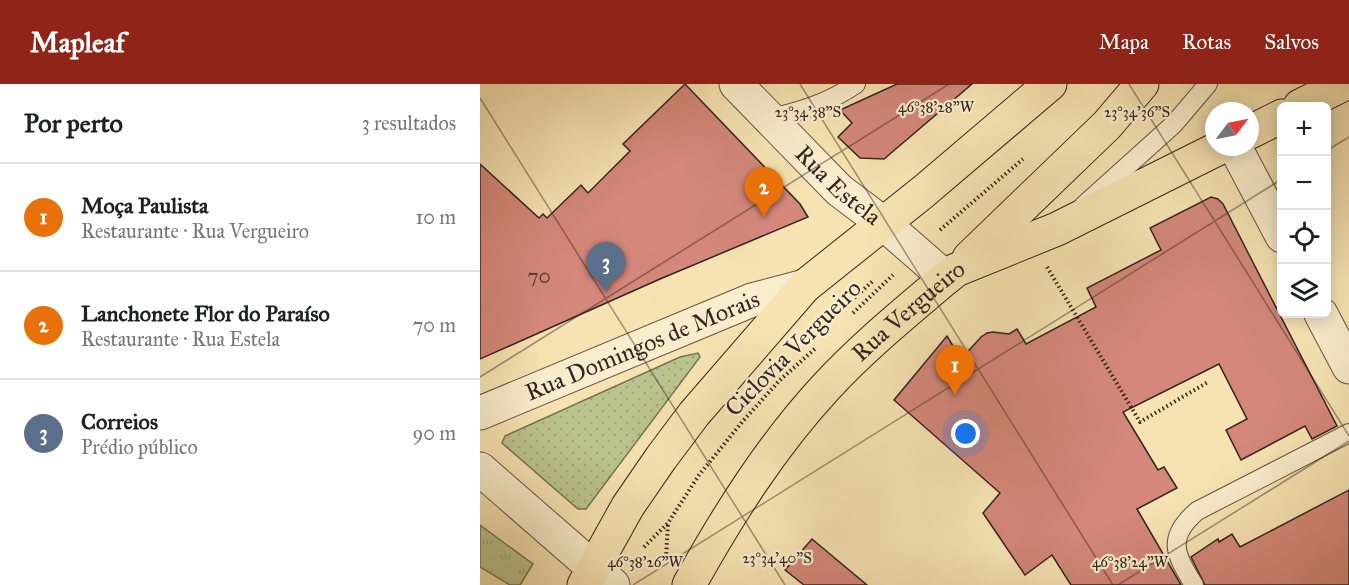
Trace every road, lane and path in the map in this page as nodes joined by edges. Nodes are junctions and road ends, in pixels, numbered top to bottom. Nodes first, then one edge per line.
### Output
1 (736, 84) edge
2 (856, 84) edge
3 (1050, 84) edge
4 (1142, 84) edge
5 (1208, 84) edge
6 (1344, 84) edge
7 (1308, 102) edge
8 (769, 118) junction
9 (1277, 118) edge
10 (1259, 127) edge
11 (1205, 155) edge
12 (1240, 156) edge
13 (884, 224) junction
14 (1277, 228) edge
15 (1057, 229) junction
16 (1047, 267) dead end
17 (951, 274) junction
18 (874, 280) dead end
19 (805, 286) junction
20 (880, 287) dead end
21 (848, 317) dead end
22 (1323, 318) edge
23 (831, 319) dead end
24 (825, 340) dead end
25 (1349, 367) edge
26 (1208, 382) dead end
27 (480, 413) edge
28 (1349, 433) edge
29 (480, 469) edge
30 (677, 575) edge
31 (596, 579) edge
32 (1194, 585) edge

1 - 8 street, Rua Estela
2 - 8 lane
3 - 13 main road
4 - 17 main road
5 - 15 lane
6 - 7 main road
8 - 13 street, Rua Estela
9 - 10 main road
11 - 15 main road, Rua Vergueiro
12 - 14 street
13 - 17 street, Rua Estela
13 - 19 main road
15 - 17 main road, Rua Vergueiro
16 - 26 path
17 - 30 main road, Rua Vergueiro
18 - 23 path
19 - 27 street, Rua Domingos de Morais
19 - 31 main road
20 - 21 path, Ciclovia Vergueiro
22 - 25 street
24 - 30 path, Ciclovia Vergueiro
28 - 32 lane
29 - 31 street

